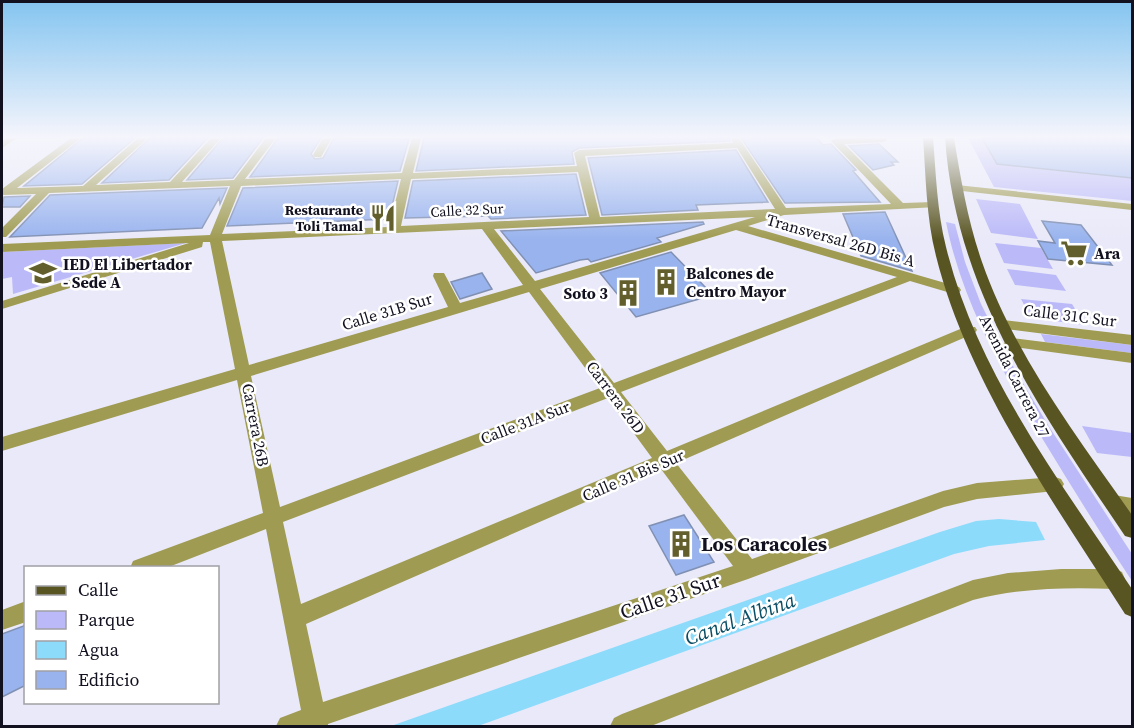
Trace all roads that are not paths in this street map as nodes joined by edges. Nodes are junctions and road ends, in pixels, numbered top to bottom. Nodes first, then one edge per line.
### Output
1 (31, 172) edge
2 (104, 172) edge
3 (185, 172) edge
4 (245, 172) edge
5 (409, 172) edge
6 (518, 172) edge
7 (584, 172) edge
8 (758, 172) edge
9 (866, 172) edge
10 (931, 172) edge
11 (954, 172) edge
12 (408, 177) junction
13 (237, 183) junction
14 (173, 185) junction
15 (957, 188) junction
16 (85, 189) junction
17 (46, 190) junction
18 (4, 192) edge
19 (933, 205) junction
20 (900, 206) junction
21 (1132, 207) edge
22 (783, 212) junction
23 (722, 214) junction
24 (595, 220) junction
25 (484, 224) junction
26 (735, 226) junction
27 (394, 230) junction
28 (2, 234) edge
29 (216, 238) junction
30 (2, 248) edge
31 (439, 276) dead end
32 (910, 278) junction
33 (532, 286) junction
34 (954, 290) junction
35 (2, 305) edge
36 (456, 309) junction
37 (1003, 325) junction
38 (970, 330) junction
39 (1132, 340) edge
40 (1011, 343) junction
41 (1132, 358) edge
42 (245, 372) junction
43 (611, 390) junction
44 (2, 444) edge
45 (666, 462) junction
46 (1055, 484) junction
47 (1123, 505) edge
48 (274, 517) junction
49 (1132, 530) edge
50 (143, 566) edge
51 (748, 570) junction
52 (1114, 579) junction
53 (1132, 607) edge
54 (24, 611) edge
55 (294, 618) junction
56 (2, 620) edge
57 (315, 722) edge
58 (288, 726) edge
59 (622, 726) edge

1 - 18 street
2 - 16 street
3 - 14 street
4 - 13 street
5 - 12 street
6 - 12 street
7 - 24 street
8 - 22 street
9 - 20 street
10 - 19 main road, Avenida Carrera 27
11 - 15 main road, Avenida Carrera 27
12 - 13 street
12 - 27 street
13 - 14 street
13 - 29 street
14 - 16 street
15 - 21 street
15 - 37 main road, Avenida Carrera 27
16 - 17 street
17 - 18 street
17 - 28 street
19 - 20 street, Calle 32 Sur
19 - 34 main road, Avenida Carrera 27
20 - 22 street, Calle 32 Sur
22 - 23 street, Calle 32 Sur
22 - 26 street, Calle 31B Sur
23 - 24 street, Calle 32 Sur
23 - 26 street, Transversal 26D Bis A
24 - 25 street, Calle 32 Sur
25 - 27 street, Calle 32 Sur
25 - 33 street, Carrera 26D
26 - 32 street, Transversal 26D Bis A
26 - 33 street, Calle 31B Sur
27 - 29 street, Calle 32 Sur
29 - 30 street, Calle 32 Sur
29 - 35 street
29 - 42 street, Carrera 26B
31 - 36 street
32 - 34 street, Transversal 26D Bis A
32 - 43 street, Calle 31A Sur
33 - 36 street, Calle 31B Sur
33 - 43 street, Carrera 26D
34 - 38 main road, Avenida Carrera 27
36 - 42 street, Calle 31B Sur
37 - 39 street, Calle 31C Sur
37 - 40 main road, Avenida Carrera 27
38 - 45 street, Calle 31 Bis Sur
38 - 46 main road, Avenida Carrera 27
40 - 41 street
40 - 47 main road, Avenida Carrera 27
42 - 44 street, Calle 31B Sur
42 - 48 street, Carrera 26B
43 - 45 street, Carrera 26D
43 - 48 street, Calle 31A Sur
45 - 51 street, Carrera 26D
45 - 55 street, Calle 31 Bis Sur
46 - 51 street, Calle 31 Sur
46 - 52 main road, Avenida Carrera 27
47 - 49 main road, Avenida Carrera 27
48 - 50 street, Calle 31A Sur
48 - 55 street, Carrera 26B
51 - 57 street, Calle 31 Sur
52 - 53 main road, Avenida Carrera 27
52 - 59 street
54 - 56 street
55 - 57 street, Carrera 26B
57 - 58 street, Calle 31 Sur

